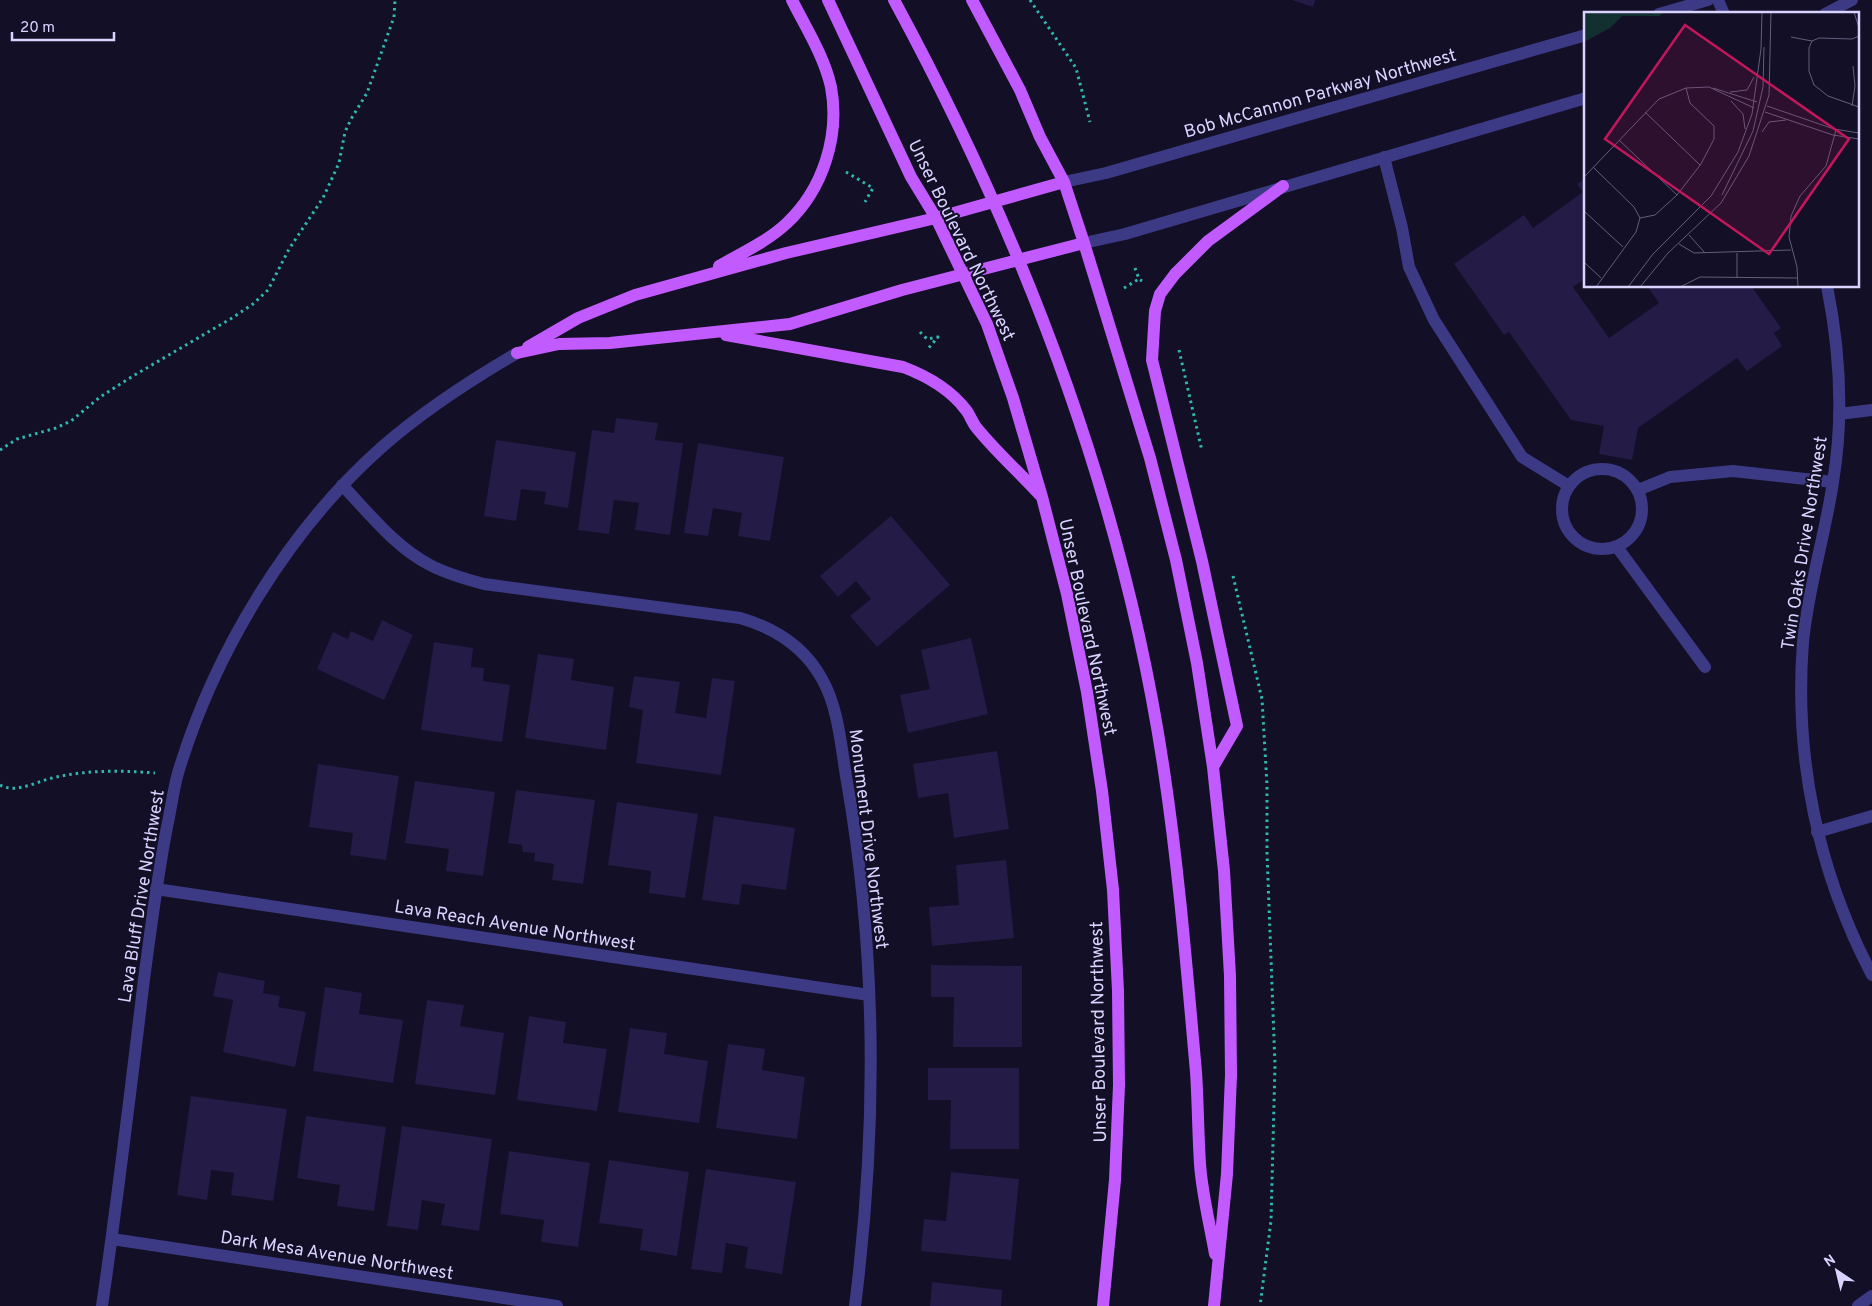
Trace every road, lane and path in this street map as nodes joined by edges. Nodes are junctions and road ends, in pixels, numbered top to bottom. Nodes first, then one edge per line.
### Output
1 (395, 0) edge
2 (792, 0) edge
3 (828, 0) edge
4 (894, 0) edge
5 (972, 0) edge
6 (1030, 0) edge
7 (1708, 0) edge
8 (1718, 0) edge
9 (1852, 0) edge
10 (1666, 12) edge
11 (1723, 12) edge
12 (1829, 12) edge
13 (1584, 36) edge
14 (1584, 99) edge
15 (1090, 122) dead end
16 (1384, 157) junction
17 (841, 169) dead end
18 (1064, 182) junction
19 (1284, 186) junction
20 (865, 202) dead end
21 (995, 202) junction
22 (936, 218) junction
23 (1084, 243) junction
24 (1019, 258) junction
25 (962, 274) junction
26 (702, 276) junction
27 (1139, 279) dead end
28 (1124, 288) dead end
29 (1827, 288) edge
30 (714, 332) junction
31 (920, 332) dead end
32 (1178, 347) dead end
33 (926, 352) dead end
34 (518, 353) junction
35 (1872, 410) edge
36 (1839, 414) junction
37 (0, 450) edge
38 (1204, 457) dead end
39 (1834, 482) junction
40 (342, 485) junction
41 (1569, 486) junction
42 (1638, 490) junction
43 (1042, 496) junction
44 (1617, 547) junction
45 (1232, 573) dead end
46 (1705, 667) dead end
47 (1213, 767) junction
48 (178, 775) junction
49 (0, 785) edge
50 (1872, 816) edge
51 (1818, 832) junction
52 (156, 889) junction
53 (1872, 975) edge
54 (869, 995) junction
55 (112, 1239) junction
56 (1218, 1272) junction
57 (1872, 1296) edge
58 (102, 1306) edge
59 (557, 1306) edge
60 (855, 1306) edge
61 (1103, 1306) edge
62 (1214, 1306) edge
63 (1260, 1306) edge
64 (1858, 1306) edge

1 - 37 path
2 - 26 main road
3 - 22 main road, Unser Boulevard Northwest
4 - 21 main road
5 - 18 main road
6 - 15 path
7 - 10 street
8 - 11 street
9 - 12 street
13 - 18 street, Bob McCannon Parkway Northwest
14 - 16 street
16 - 19 street
16 - 41 street
17 - 20 path
18 - 21 main road
18 - 23 main road
19 - 23 street
19 - 47 main road
21 - 22 main road
21 - 24 main road
22 - 25 main road, Unser Boulevard Northwest
22 - 26 main road
23 - 24 main road
23 - 47 main road
24 - 25 main road
24 - 56 main road
25 - 30 main road
25 - 43 main road, Unser Boulevard Northwest
26 - 34 main road
27 - 28 path
29 - 36 street, Twin Oaks Drive Northwest
30 - 34 main road
30 - 43 main road
31 - 33 path
32 - 38 path
34 - 40 street, Lava Bluff Drive Northwest
35 - 36 street
36 - 39 street, Twin Oaks Drive Northwest
39 - 42 street
39 - 51 street, Twin Oaks Drive Northwest
40 - 48 street, Lava Bluff Drive Northwest
40 - 54 street, Monument Drive Northwest
41 - 42 street
41 - 44 street
42 - 44 street
43 - 61 main road, Unser Boulevard Northwest
44 - 46 street
45 - 63 path
47 - 56 main road
48 - 49 path
48 - 52 street, Lava Bluff Drive Northwest
50 - 51 street
51 - 53 street, Twin Oaks Drive Northwest
52 - 54 street, Lava Reach Avenue Northwest
52 - 55 street, Lava Bluff Drive Northwest
54 - 60 street, Monument Drive Northwest
55 - 58 street, Lava Bluff Drive Northwest
55 - 59 street, Dark Mesa Avenue Northwest
56 - 62 main road
57 - 64 street

